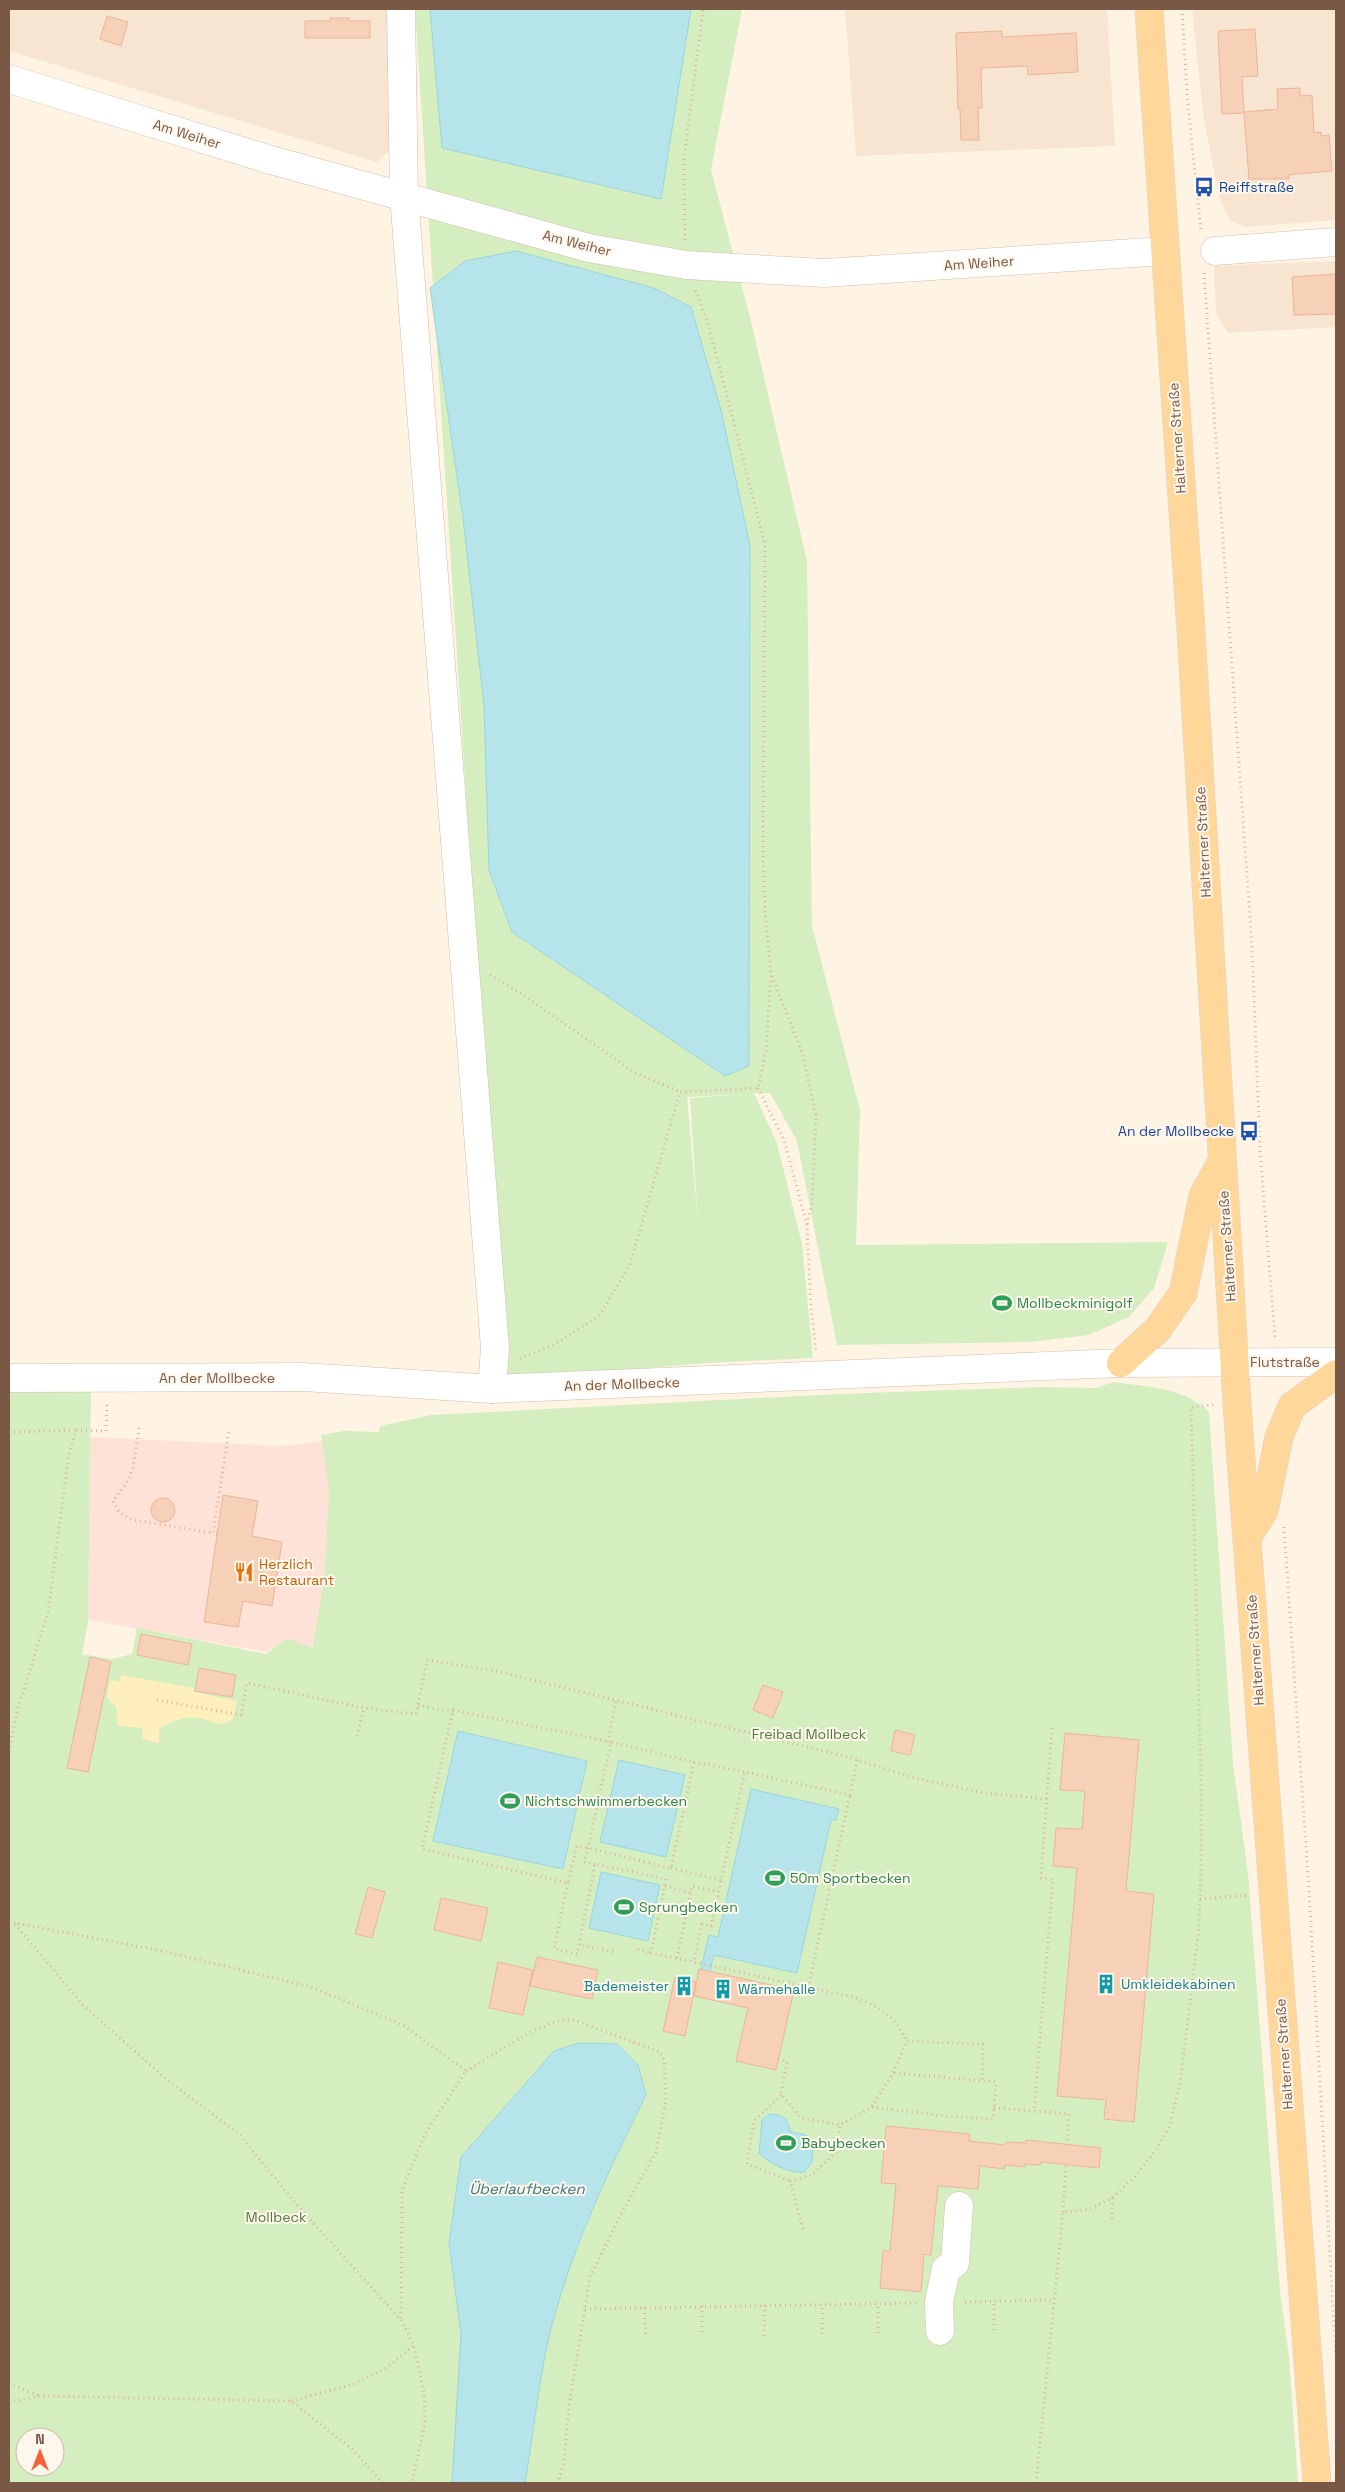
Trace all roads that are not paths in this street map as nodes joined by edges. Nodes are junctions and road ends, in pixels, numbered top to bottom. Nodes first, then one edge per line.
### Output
1 (401, 9) edge
2 (1149, 9) edge
3 (9, 79) edge
4 (404, 196) junction
5 (1336, 242) edge
6 (1165, 251) junction
7 (1207, 255) road end
8 (1221, 1163) junction
9 (1336, 1362) edge
10 (1121, 1363) junction
11 (1234, 1363) junction
12 (1336, 1374) edge
13 (9, 1378) edge
14 (492, 1389) junction
15 (1248, 1536) junction
16 (959, 2206) dead end
17 (940, 2331) dead end
18 (1317, 2483) edge

1 - 4 street
2 - 6 main road, Halterner Straße
3 - 4 street, Am Weiher
4 - 6 street, Am Weiher
4 - 14 street
5 - 7 street
6 - 8 main road, Halterner Straße
8 - 10 main road
8 - 11 main road, Halterner Straße
9 - 11 street, Flutstraße
10 - 11 street, An der Mollbecke
10 - 14 street, An der Mollbecke
11 - 15 main road, Halterner Straße
12 - 15 main road
13 - 14 street, An der Mollbecke
15 - 18 main road, Halterner Straße
16 - 17 street

